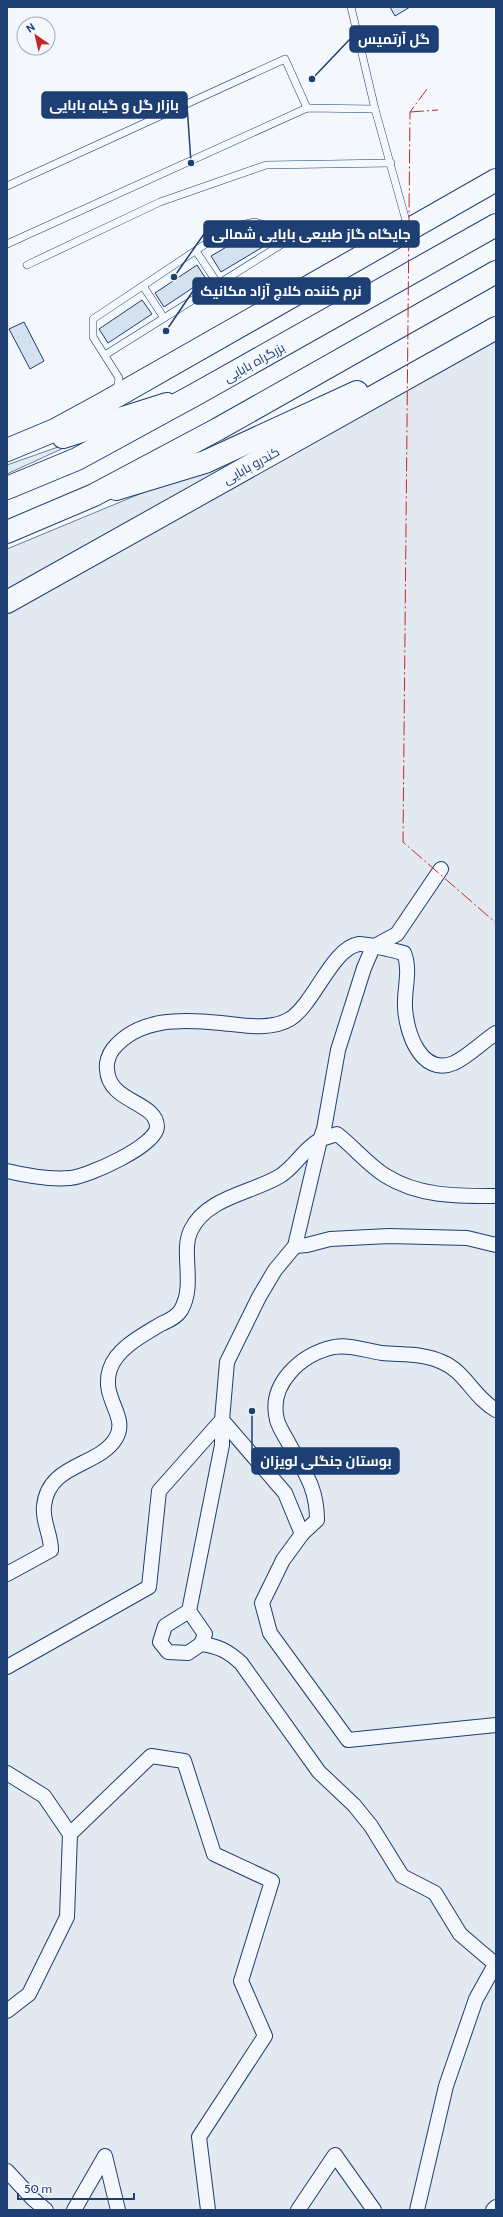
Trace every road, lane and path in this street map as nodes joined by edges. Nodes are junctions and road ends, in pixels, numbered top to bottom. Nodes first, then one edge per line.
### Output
1 (351, 7) edge
2 (307, 108) junction
3 (375, 109) junction
4 (391, 163) junction
5 (496, 180) edge
6 (7, 186) edge
7 (496, 225) edge
8 (408, 230) junction
9 (290, 239) junction
10 (7, 244) edge
11 (196, 252) junction
12 (27, 265) dead end
13 (496, 272) edge
14 (218, 284) junction
15 (143, 286) junction
16 (164, 318) junction
17 (496, 328) edge
18 (105, 355) junction
19 (444, 357) junction
20 (198, 394) junction
21 (101, 405) junction
22 (7, 450) edge
23 (7, 455) edge
24 (7, 488) edge
25 (94, 495) junction
26 (7, 532) edge
27 (7, 602) edge
28 (441, 869) dead end
29 (373, 947) junction
30 (496, 1033) edge
31 (320, 1140) junction
32 (7, 1172) edge
33 (496, 1196) edge
34 (496, 1245) edge
35 (295, 1246) junction
36 (496, 1410) edge
37 (222, 1420) junction
38 (302, 1534) junction
39 (7, 1574) edge
40 (189, 1611) junction
41 (201, 1644) junction
42 (7, 1667) edge
43 (496, 1725) edge
44 (7, 1773) edge
45 (70, 1834) junction
46 (495, 1964) edge
47 (7, 2011) edge
48 (7, 2171) edge
49 (496, 2206) edge
50 (46, 2210) edge
51 (74, 2210) edge
52 (118, 2210) edge
53 (208, 2210) edge
54 (298, 2210) edge
55 (374, 2210) edge
56 (417, 2210) edge
57 (493, 2210) edge

1 - 3 lane
2 - 3 lane
2 - 6 lane
2 - 10 lane
3 - 4 lane
4 - 8 lane
4 - 12 lane
5 - 8 main road
7 - 20 main road, بزرگراه بابایی
8 - 9 lane
8 - 21 main road
9 - 11 lane
9 - 14 lane
11 - 14 lane
11 - 15 lane
13 - 25 main road
14 - 16 lane
15 - 16 lane
15 - 18 lane
16 - 18 lane
17 - 19 main road, کندرو بابایی
18 - 21 lane
19 - 25 main road
19 - 27 main road, کندرو بابایی
20 - 23 main road
20 - 24 main road, بزرگراه بابایی
21 - 22 main road
25 - 26 main road
28 - 29 street
29 - 30 street
29 - 31 street
29 - 32 street
31 - 33 street
31 - 35 street
31 - 39 street
34 - 35 street
35 - 37 street
36 - 38 street
37 - 38 street
37 - 40 street
37 - 42 street
38 - 43 street
40 - 41 street
40 - 41 street
41 - 46 street
44 - 45 street
45 - 47 street
45 - 53 street
46 - 56 street
48 - 50 street
49 - 57 street
51 - 52 street
54 - 55 street

